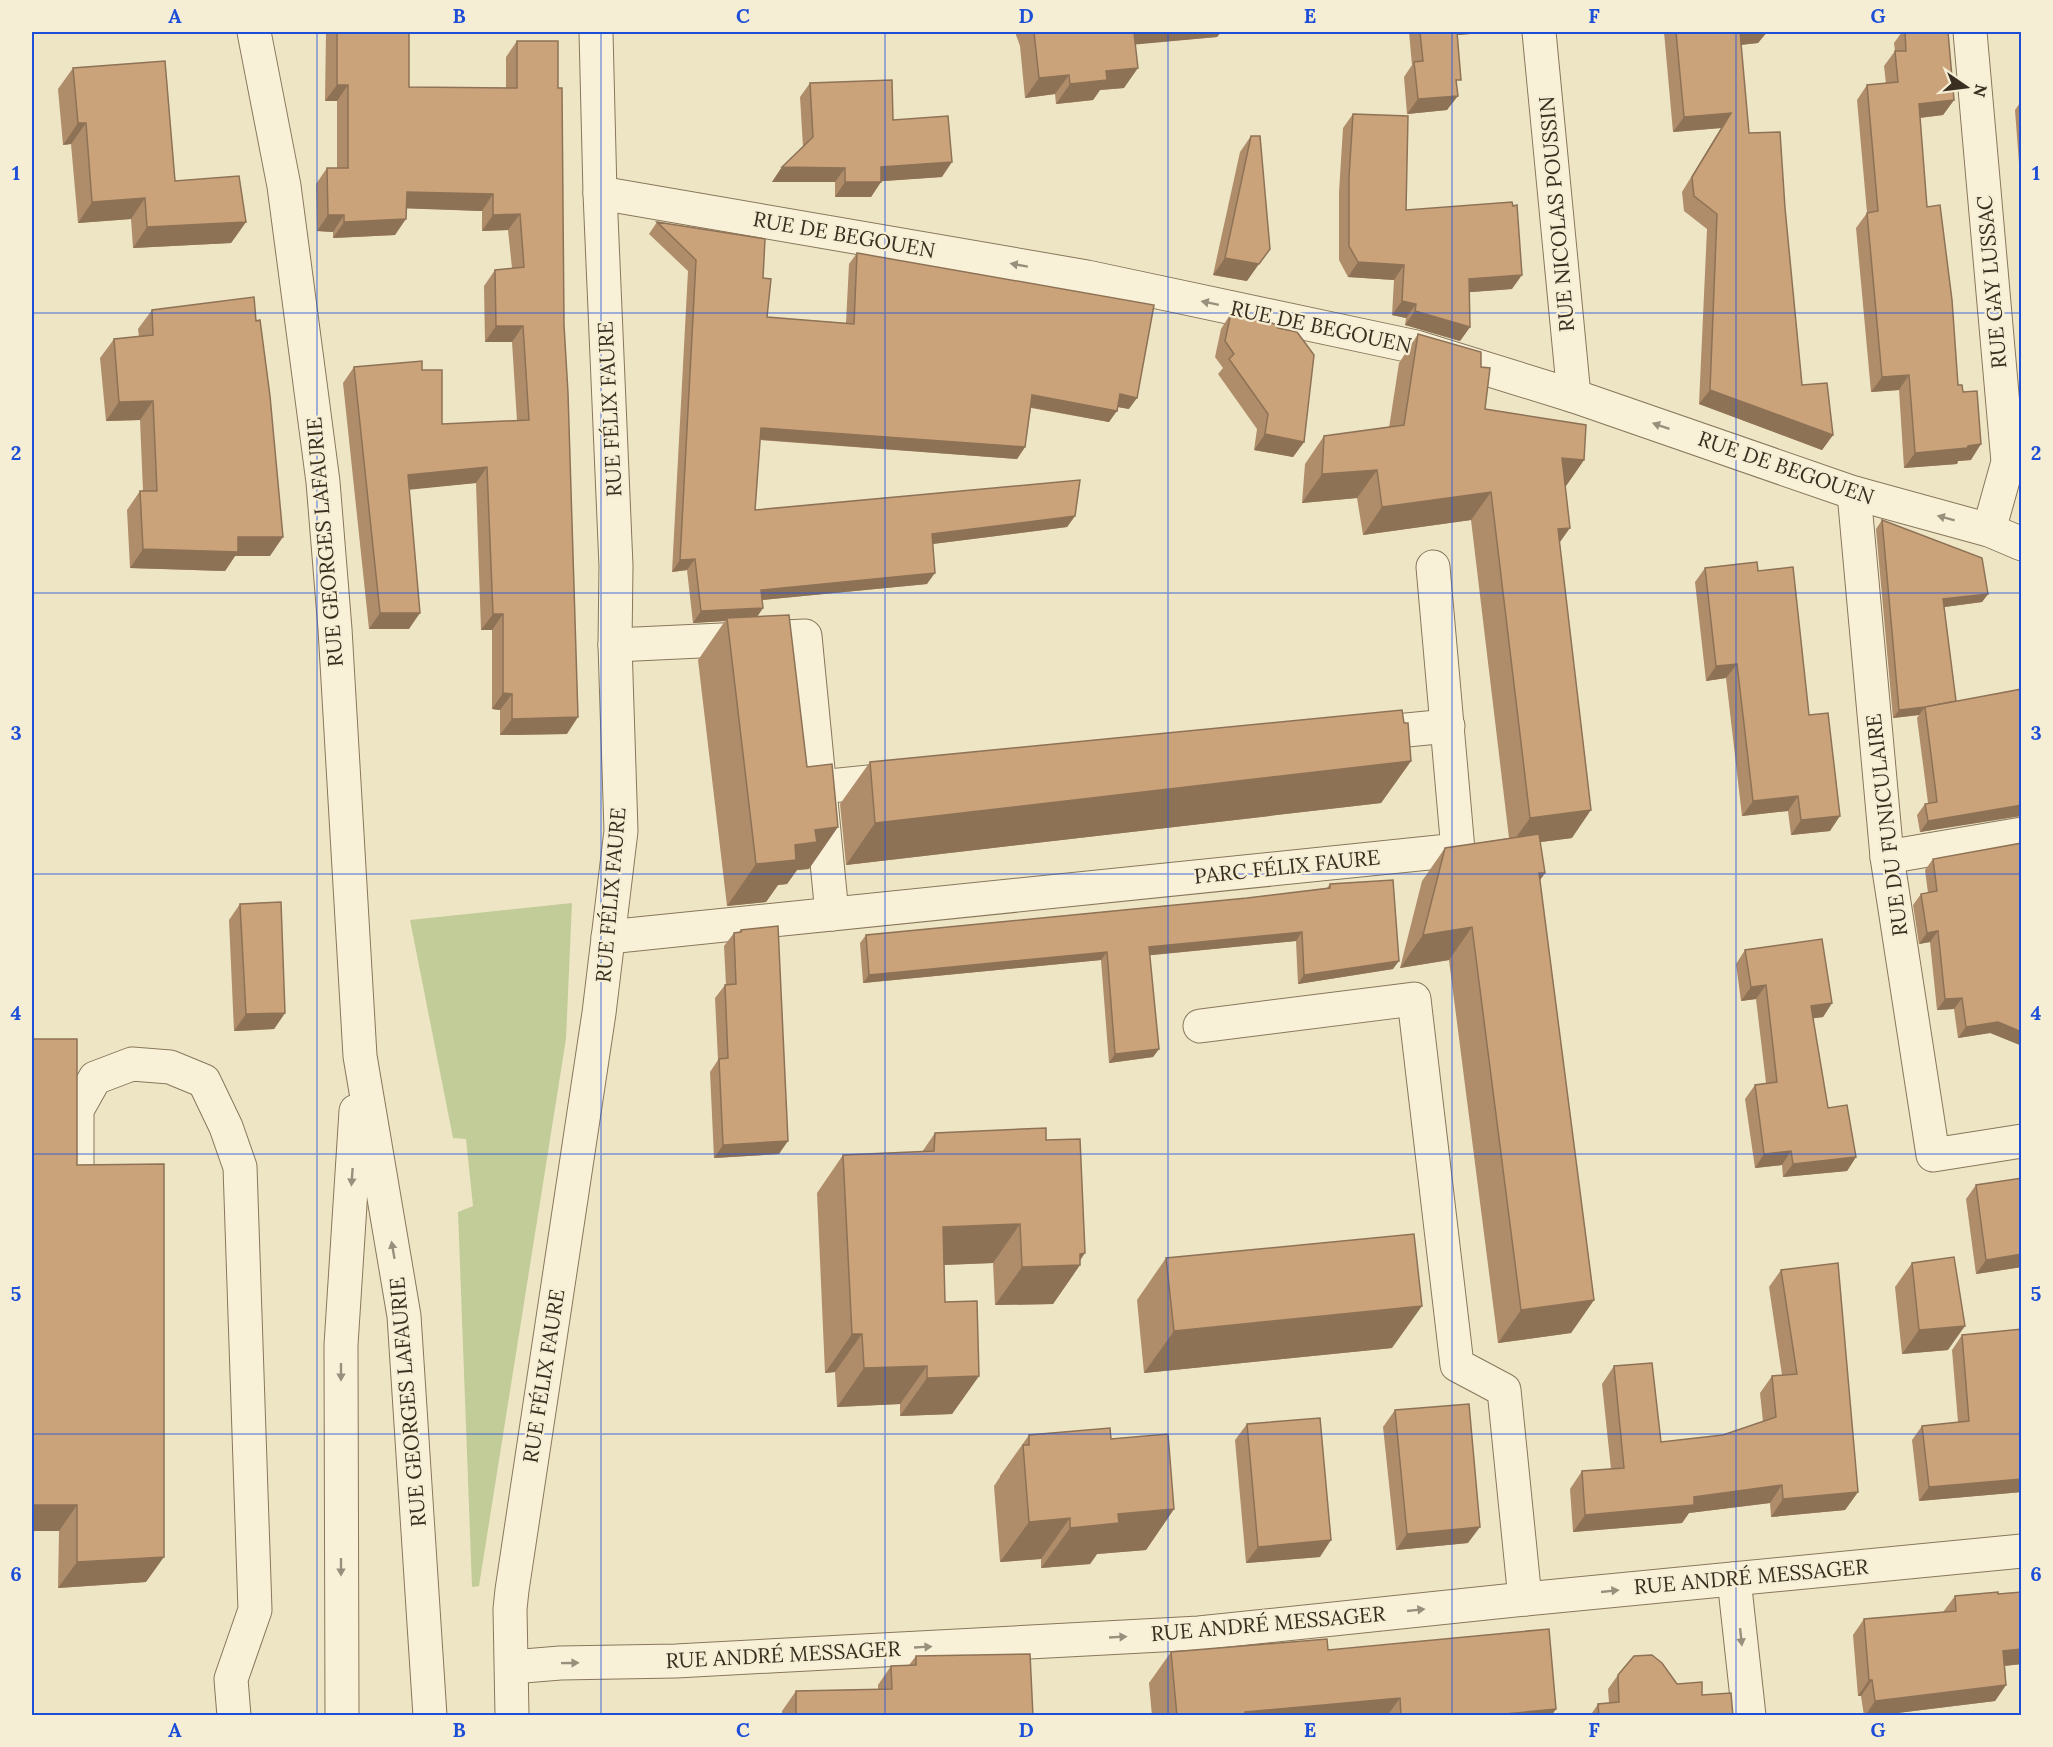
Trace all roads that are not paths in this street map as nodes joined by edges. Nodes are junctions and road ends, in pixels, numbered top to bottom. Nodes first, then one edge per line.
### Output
1 (254, 32) edge
2 (596, 32) edge
3 (1539, 32) edge
4 (1970, 32) edge
5 (600, 193) junction
6 (1574, 396) junction
7 (1854, 493) junction
8 (2022, 521) edge
9 (1989, 530) junction
10 (2022, 544) edge
11 (1433, 567) dead end
12 (615, 645) junction
13 (1448, 726) junction
14 (1341, 736) edge
15 (926, 776) edge
16 (820, 787) junction
17 (2022, 834) edge
18 (1887, 856) junction
19 (832, 914) junction
20 (608, 937) junction
21 (1200, 1026) dead end
22 (360, 1056) junction
23 (2022, 1141) edge
24 (77, 1169) edge
25 (2022, 1551) edge
26 (1734, 1579) junction
27 (1525, 1599) junction
28 (512, 1667) junction
29 (234, 1716) edge
30 (342, 1716) edge
31 (430, 1716) edge
32 (512, 1716) edge
33 (1749, 1716) edge

1 - 22 street, RUE GEORGES LAFAURIE
2 - 5 street, RUE FÉLIX FAURE
3 - 6 street, RUE NICOLAS POUSSIN
4 - 9 street, RUE GAY LUSSAC
6 -> 5 street, RUE DE BEGOUEN
5 - 12 street, RUE FÉLIX FAURE
7 -> 6 street, RUE DE BEGOUEN
9 -> 7 street, RUE DE BEGOUEN
7 - 18 street, RUE DU FUNICULAIRE
8 - 9 street
9 - 10 street, RUE DE BEGOUEN
11 - 13 street, PARC FÉLIX FAURE
12 - 16 street
12 - 20 street, RUE FÉLIX FAURE
13 - 14 street
13 - 19 street, PARC FÉLIX FAURE
15 - 16 street
16 - 19 street
17 - 18 street
18 - 23 street, RUE DU FUNICULAIRE
19 - 20 street, PARC FÉLIX FAURE
20 - 28 street, RUE FÉLIX FAURE
21 - 27 street
22 -> 30 street, RUE GEORGES LAFAURIE
31 -> 22 street, RUE GEORGES LAFAURIE
24 - 29 street
25 - 26 street, RUE ANDRÉ MESSAGER
27 -> 26 street, RUE ANDRÉ MESSAGER
26 -> 33 street
28 -> 27 street, RUE ANDRÉ MESSAGER
28 - 32 street, RUE FÉLIX FAURE

